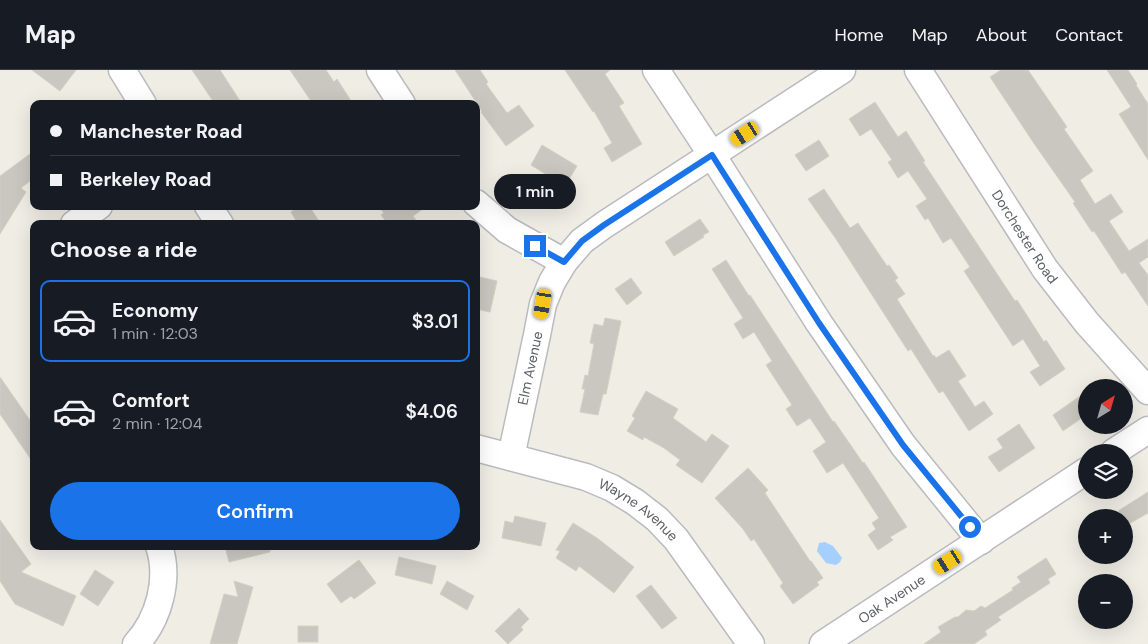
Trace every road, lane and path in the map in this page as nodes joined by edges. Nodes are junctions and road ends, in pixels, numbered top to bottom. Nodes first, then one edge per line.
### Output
1 (122, 70) edge
2 (380, 70) edge
3 (656, 70) edge
4 (842, 70) edge
5 (918, 70) edge
6 (141, 100) edge
7 (399, 100) edge
8 (712, 155) junction
9 (480, 206) edge
10 (93, 210) edge
11 (80, 220) edge
12 (564, 262) junction
13 (1148, 391) edge
14 (1148, 430) edge
15 (1126, 444) edge
16 (480, 449) edge
17 (511, 457) junction
18 (1078, 476) edge
19 (981, 541) junction
20 (160, 550) edge
21 (858, 635) edge
22 (136, 644) edge
23 (751, 644) edge
24 (823, 644) edge

1 - 6 street
2 - 7 street
3 - 8 street
4 - 8 street, Elm Avenue
5 - 13 street, Dorchester Road
8 - 12 street, Elm Avenue
8 - 19 street
9 - 12 street
10 - 11 street
12 - 17 street, Elm Avenue
14 - 15 street
16 - 17 street, Wayne Avenue
17 - 23 street, Wayne Avenue
18 - 19 street, Oak Avenue
19 - 21 street, Oak Avenue
20 - 22 street
21 - 24 street, Oak Avenue

